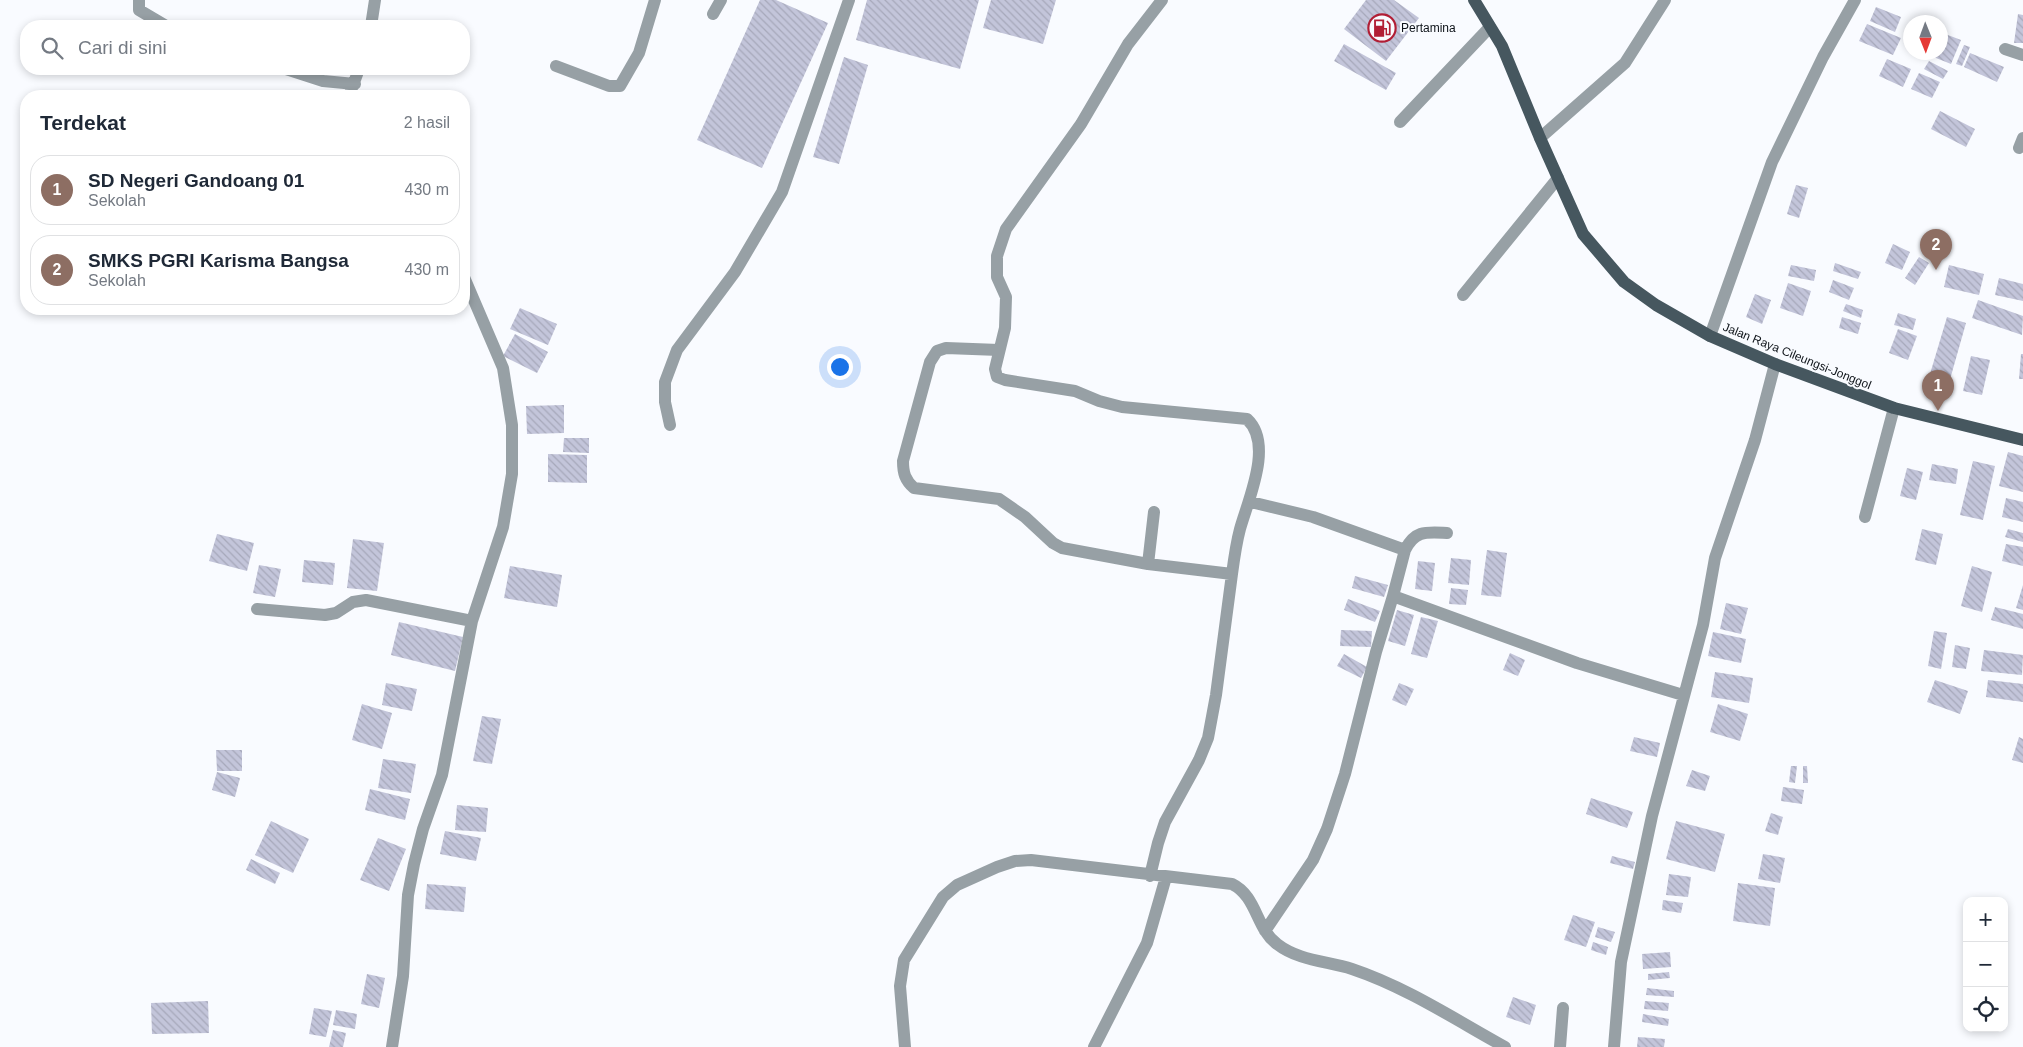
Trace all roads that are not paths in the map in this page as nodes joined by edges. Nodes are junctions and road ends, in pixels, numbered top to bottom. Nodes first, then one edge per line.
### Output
1 (139, 0) edge
2 (375, 0) edge
3 (655, 0) edge
4 (721, 0) edge
5 (849, 0) edge
6 (1162, 0) edge
7 (1474, 0) edge
8 (1665, 0) edge
9 (1855, 0) edge
10 (713, 14) dead end
11 (156, 20) edge
12 (372, 20) edge
13 (1490, 27) junction
14 (2005, 49) dead end
15 (2023, 55) edge
16 (556, 66) dead end
17 (306, 75) edge
18 (357, 75) edge
19 (355, 84) junction
20 (352, 90) edge
21 (1400, 122) dead end
22 (1540, 138) junction
23 (1558, 178) junction
24 (470, 291) edge
25 (1463, 295) dead end
26 (1710, 336) junction
27 (999, 350) junction
28 (1775, 364) junction
29 (1894, 408) junction
30 (670, 425) dead end
31 (2023, 440) edge
32 (1251, 502) junction
33 (1154, 512) dead end
34 (1865, 517) dead end
35 (1447, 532) dead end
36 (1405, 550) junction
37 (1148, 564) junction
38 (1232, 574) junction
39 (1393, 596) junction
40 (257, 609) dead end
41 (472, 620) junction
42 (1683, 695) junction
43 (1150, 876) junction
44 (1166, 878) junction
45 (1265, 931) junction
46 (1563, 1008) dead end
47 (392, 1047) edge
48 (905, 1047) edge
49 (1094, 1047) edge
50 (1505, 1047) edge
51 (1560, 1047) edge
52 (1614, 1047) edge

1 - 11 street
2 - 12 street
3 - 16 street
4 - 10 street
5 - 30 street
6 - 27 street
7 - 13 main road, Jalan Raya Cileungsi-Jonggol
8 - 22 street
9 - 26 street
13 - 21 street
13 - 22 main road, Jalan Raya Cileungsi-Jonggol
14 - 15 street
17 - 19 street
18 - 19 street
19 - 20 street
22 - 23 main road, Jalan Raya Cileungsi-Jonggol
23 - 25 street
23 - 26 main road, Jalan Raya Cileungsi-Jonggol
24 - 41 street
26 - 28 main road, Jalan Raya Cileungsi-Jonggol
27 - 32 street
27 - 37 street
28 - 29 main road, Jalan Raya Cileungsi-Jonggol
28 - 42 street
29 - 31 main road, Jalan Raya Cileungsi-Jonggol
29 - 34 street
32 - 36 street
32 - 38 street
33 - 37 street
35 - 36 street
36 - 39 street
37 - 38 street
38 - 43 street
39 - 42 street
39 - 45 street
40 - 41 street
41 - 47 street
42 - 52 street
43 - 44 street
43 - 48 street
44 - 45 street
44 - 49 street
45 - 50 street
46 - 51 street

